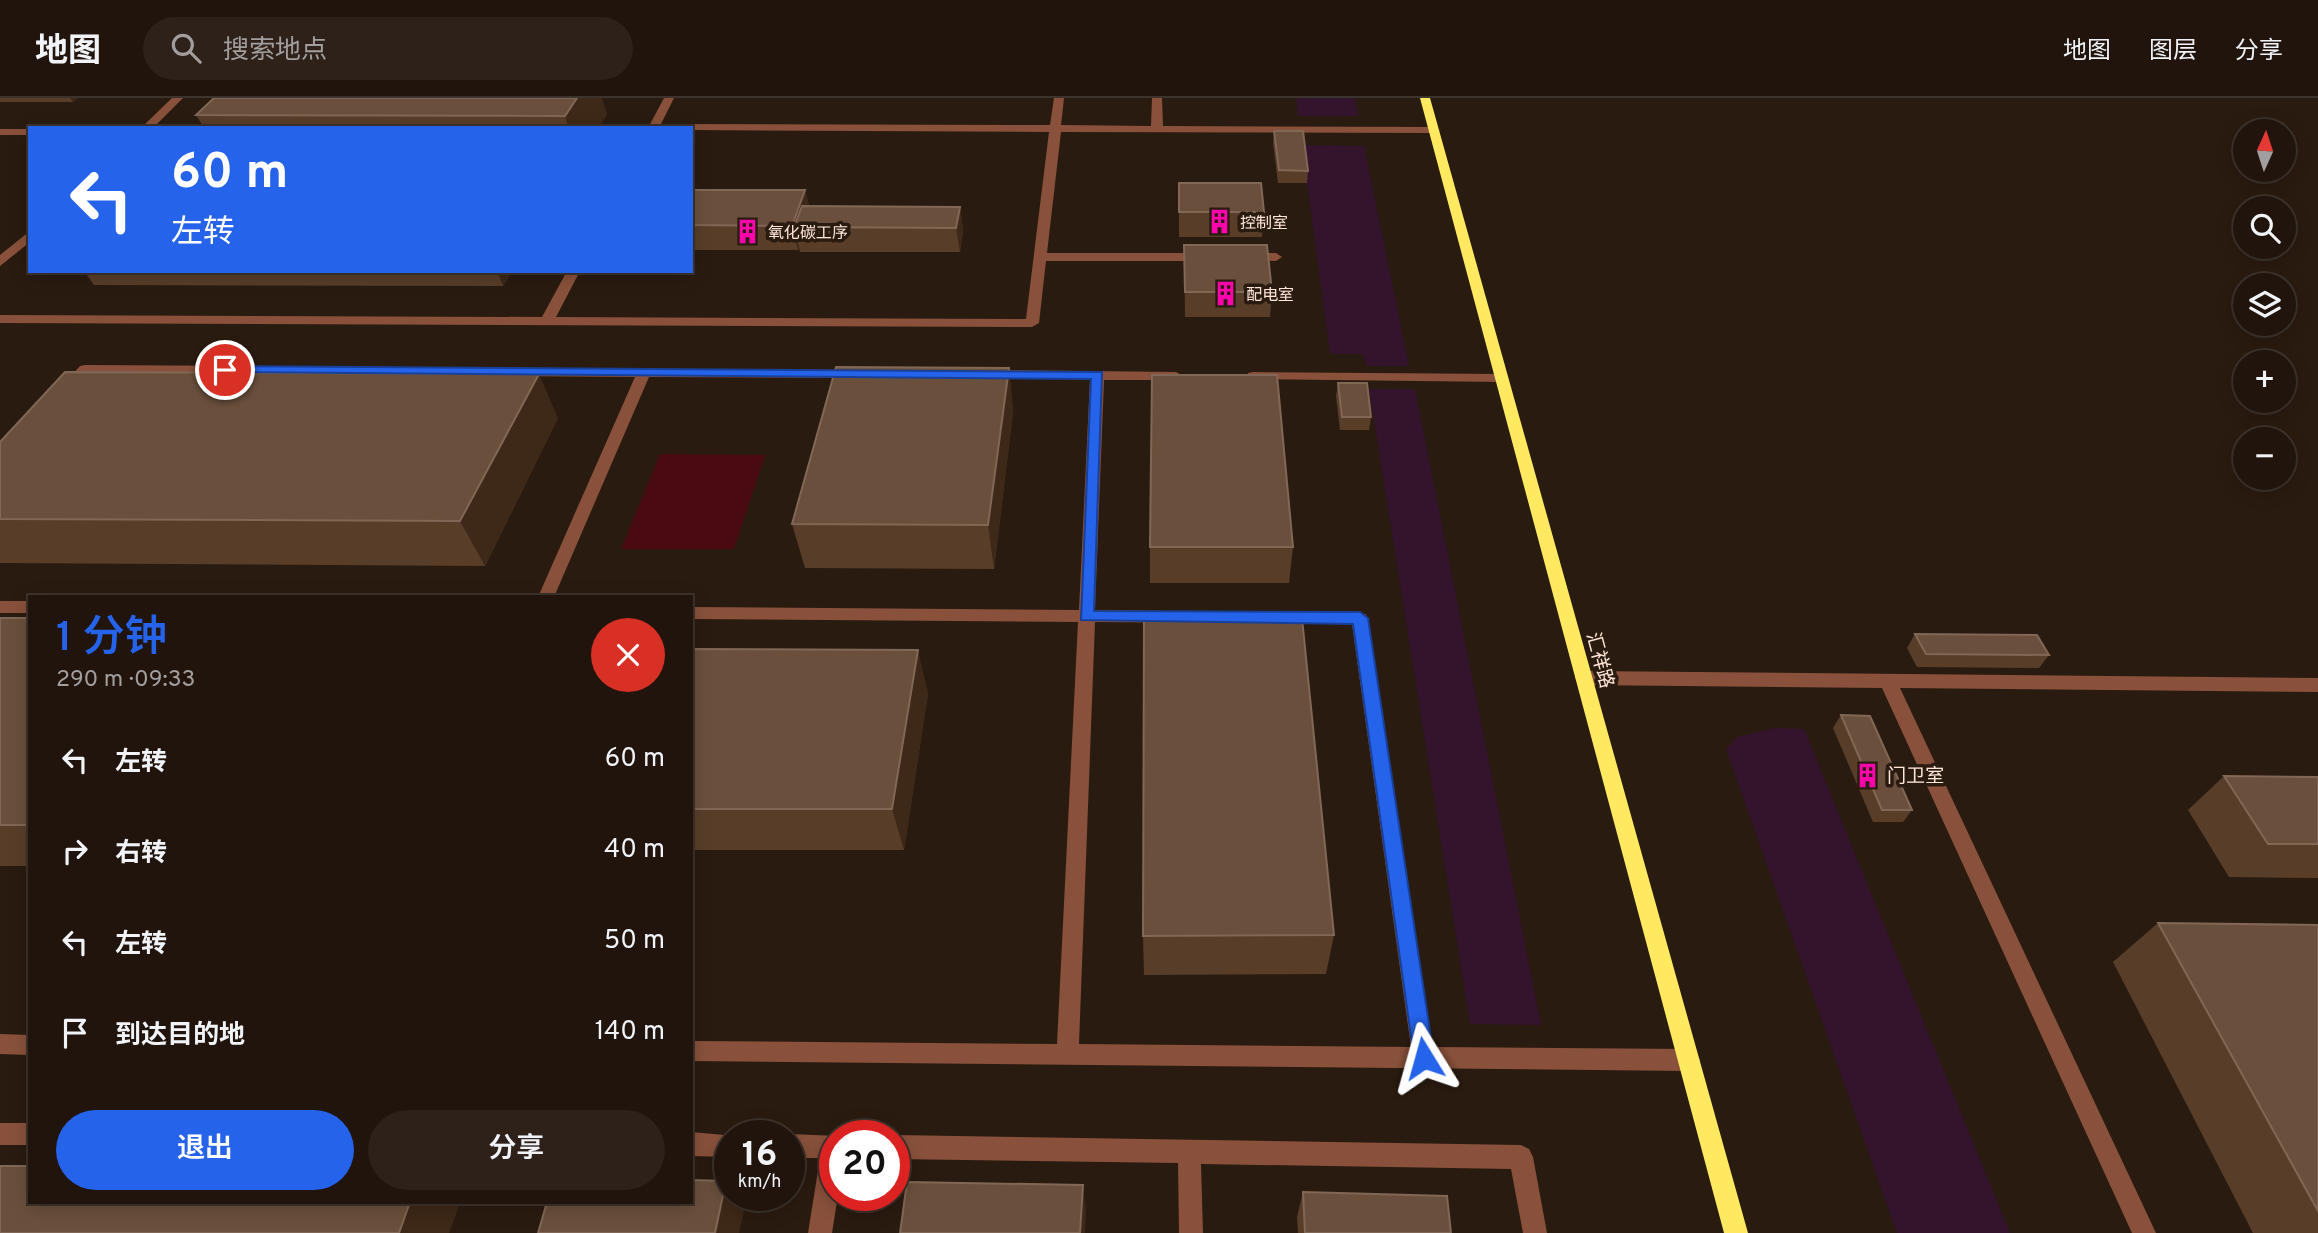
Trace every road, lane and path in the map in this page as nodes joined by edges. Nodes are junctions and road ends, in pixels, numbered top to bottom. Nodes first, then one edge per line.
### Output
1 (178, 98) edge
2 (669, 98) edge
3 (1059, 98) edge
4 (1157, 98) edge
5 (1425, 98) edge
6 (148, 126) edge
7 (654, 126) edge
8 (693, 127) edge
9 (1056, 129) junction
10 (1157, 129) junction
11 (1434, 130) junction
12 (0, 132) edge
13 (28, 132) edge
14 (28, 237) edge
15 (1040, 257) junction
16 (1276, 257) dead end
17 (0, 262) edge
18 (573, 273) edge
19 (0, 319) edge
20 (547, 321) junction
21 (644, 372) junction
22 (877, 374) edge
23 (974, 374) edge
24 (1097, 375) junction
25 (1195, 376) edge
26 (1237, 376) edge
27 (1502, 378) junction
28 (60, 397) edge
29 (547, 595) edge
30 (0, 607) edge
31 (28, 607) edge
32 (693, 613) edge
33 (1086, 616) junction
34 (1584, 678) junction
35 (1888, 681) junction
36 (2318, 685) edge
37 (0, 1044) edge
38 (28, 1045) edge
39 (693, 1051) edge
40 (1068, 1054) junction
41 (1424, 1058) junction
42 (1689, 1060) junction
43 (0, 1134) edge
44 (28, 1134) edge
45 (693, 1144) edge
46 (714, 1145) edge
47 (910, 1147) edge
48 (1189, 1151) junction
49 (824, 1211) edge
50 (820, 1233) edge
51 (1191, 1233) edge
52 (1535, 1233) edge
53 (1737, 1233) edge
54 (2144, 1233) edge

1 - 6 lane
2 - 7 lane
3 - 9 lane
4 - 10 lane
5 - 11 main road, 汇祥路
8 - 9 lane
9 - 10 lane
9 - 15 lane
10 - 11 lane
11 - 27 main road, 汇祥路
12 - 13 lane
14 - 17 lane
15 - 16 lane
15 - 20 lane
18 - 20 lane
19 - 20 lane
21 - 22 lane
21 - 28 lane
21 - 29 lane
23 - 24 lane
24 - 25 lane
24 - 33 lane
26 - 27 lane
27 - 34 main road, 汇祥路
30 - 31 lane
32 - 33 lane
33 - 40 lane
33 - 41 lane
34 - 35 lane
34 - 42 main road, 汇祥路
35 - 36 lane
35 - 54 lane
37 - 38 lane
39 - 40 lane
40 - 41 lane
41 - 42 lane
42 - 53 main road, 汇祥路
43 - 44 lane
45 - 46 lane
47 - 48 lane
48 - 51 lane
48 - 52 lane
49 - 50 lane

